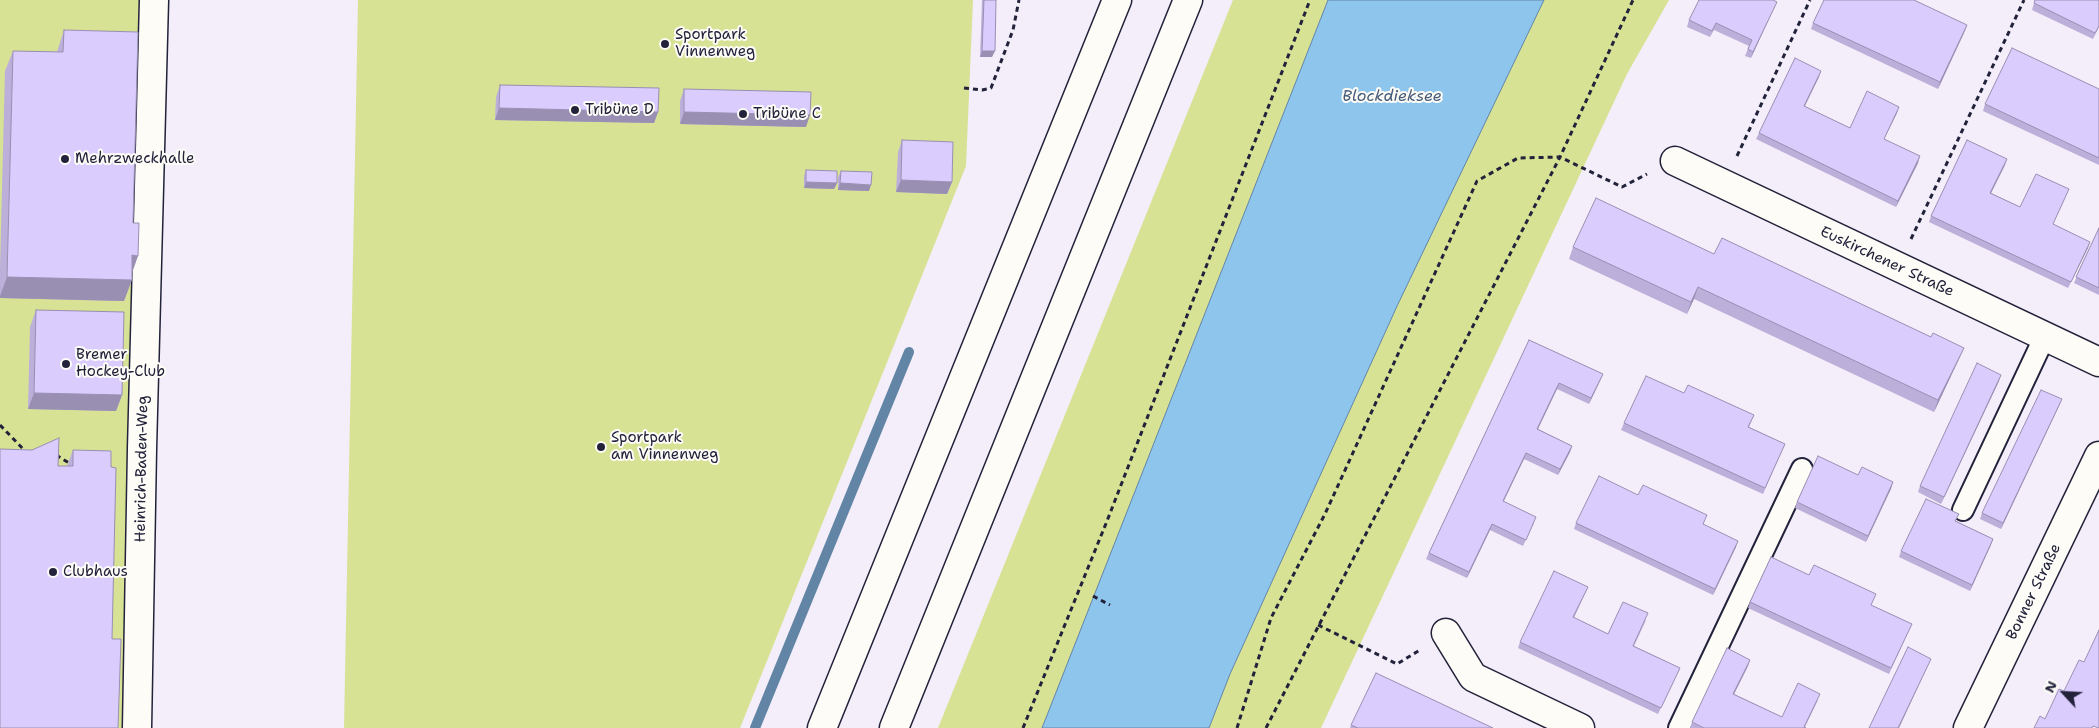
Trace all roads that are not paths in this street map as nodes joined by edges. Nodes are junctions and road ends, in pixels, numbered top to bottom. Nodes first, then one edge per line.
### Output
1 (154, 0) edge
2 (1117, 0) edge
3 (1188, 0) edge
4 (1674, 161) road end
5 (2045, 336) junction
6 (2099, 362) edge
7 (2099, 456) edge
8 (1802, 469) dead end
9 (1963, 510) dead end
10 (1446, 633) road end
11 (137, 728) edge
12 (822, 728) edge
13 (894, 728) edge
14 (1580, 728) edge
15 (1679, 728) edge
16 (1968, 728) edge

1 - 11 main road, Heinrich-Baden-Weg
2 - 12 main road
3 - 13 main road
4 - 5 main road, Euskirchener Straße
5 - 6 main road, Euskirchener Straße
5 - 9 lane
7 - 16 main road, Bonner Straße
8 - 15 lane
10 - 14 main road

